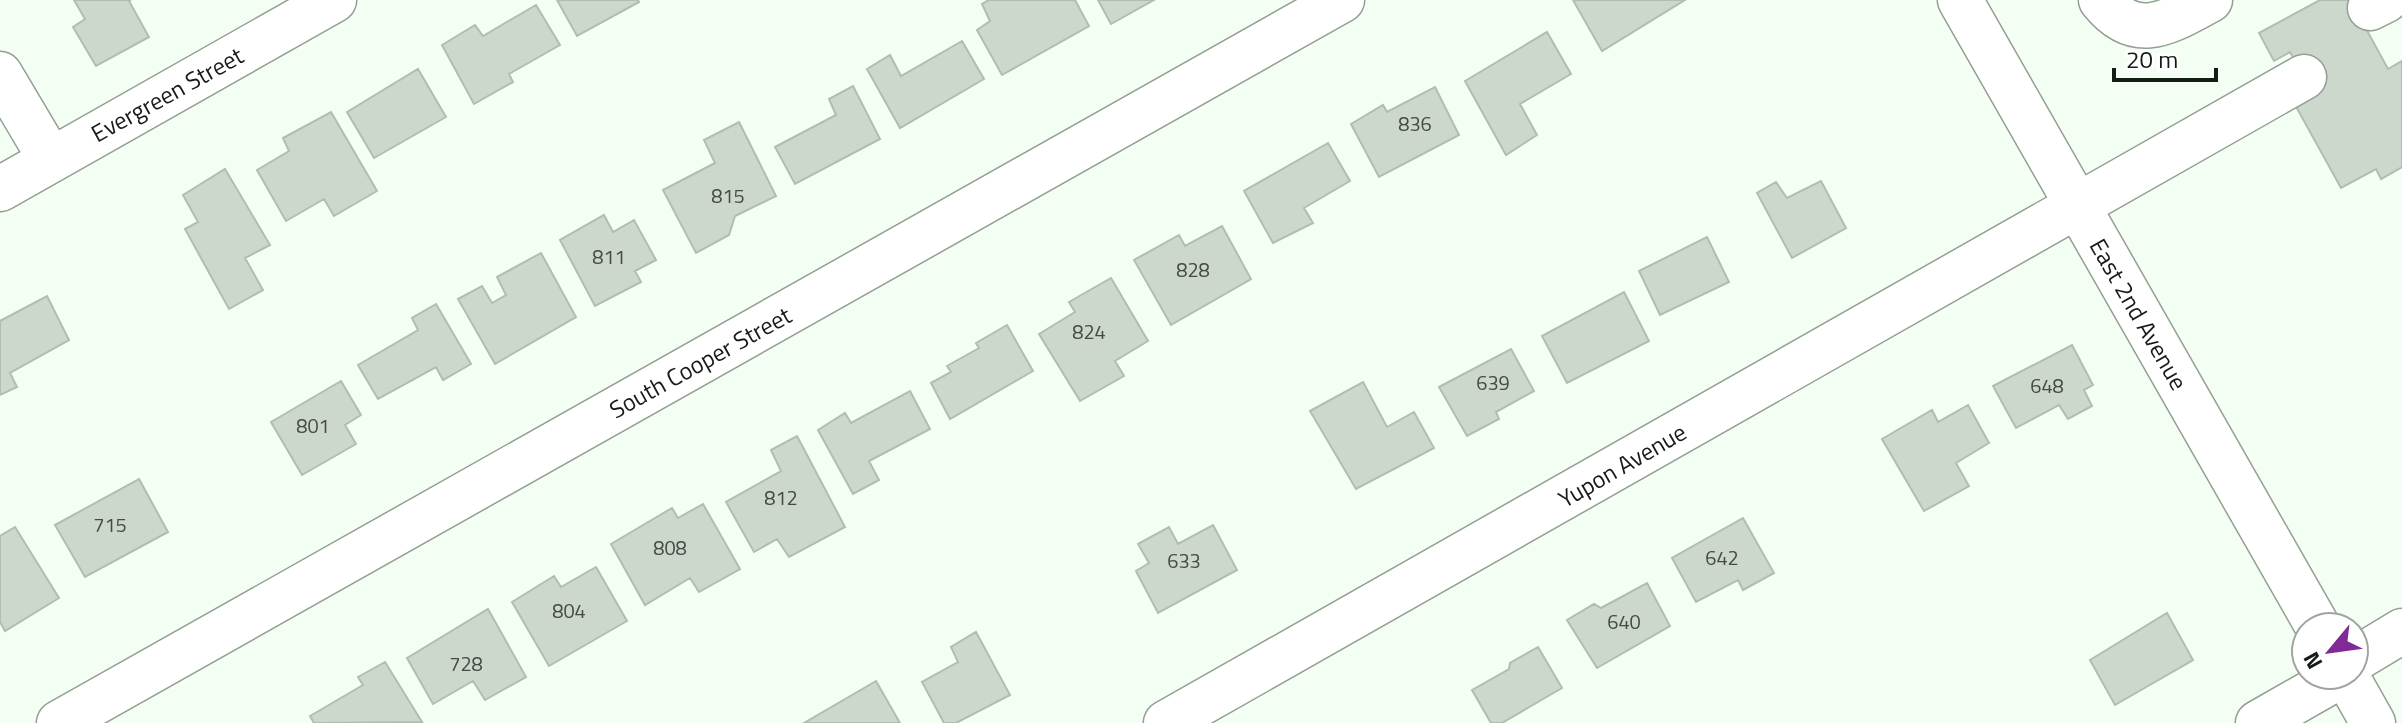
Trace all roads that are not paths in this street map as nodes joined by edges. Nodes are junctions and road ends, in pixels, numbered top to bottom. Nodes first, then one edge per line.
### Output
1 (334, 0) edge
2 (1342, 0) edge
3 (2101, 0) edge
4 (2210, 0) edge
5 (1967, 2) edge
6 (0, 74) edge
7 (2304, 77) dead end
8 (51, 160) junction
9 (0, 189) edge
10 (2078, 206) junction
11 (2309, 611) edge
12 (2402, 631) edge
13 (2370, 650) edge
14 (2315, 691) edge
15 (2354, 691) edge
16 (59, 723) edge
17 (1166, 723) edge
18 (2258, 723) edge
19 (2373, 723) edge

1 - 8 street, Evergreen Street
2 - 16 street, South Cooper Street
3 - 4 street
5 - 10 street, East 2nd Avenue
6 - 8 street
7 - 10 street, Yupon Avenue
8 - 9 street, Evergreen Street
10 - 11 street, East 2nd Avenue
10 - 17 street, Yupon Avenue
12 - 13 street
14 - 18 street
15 - 19 street

